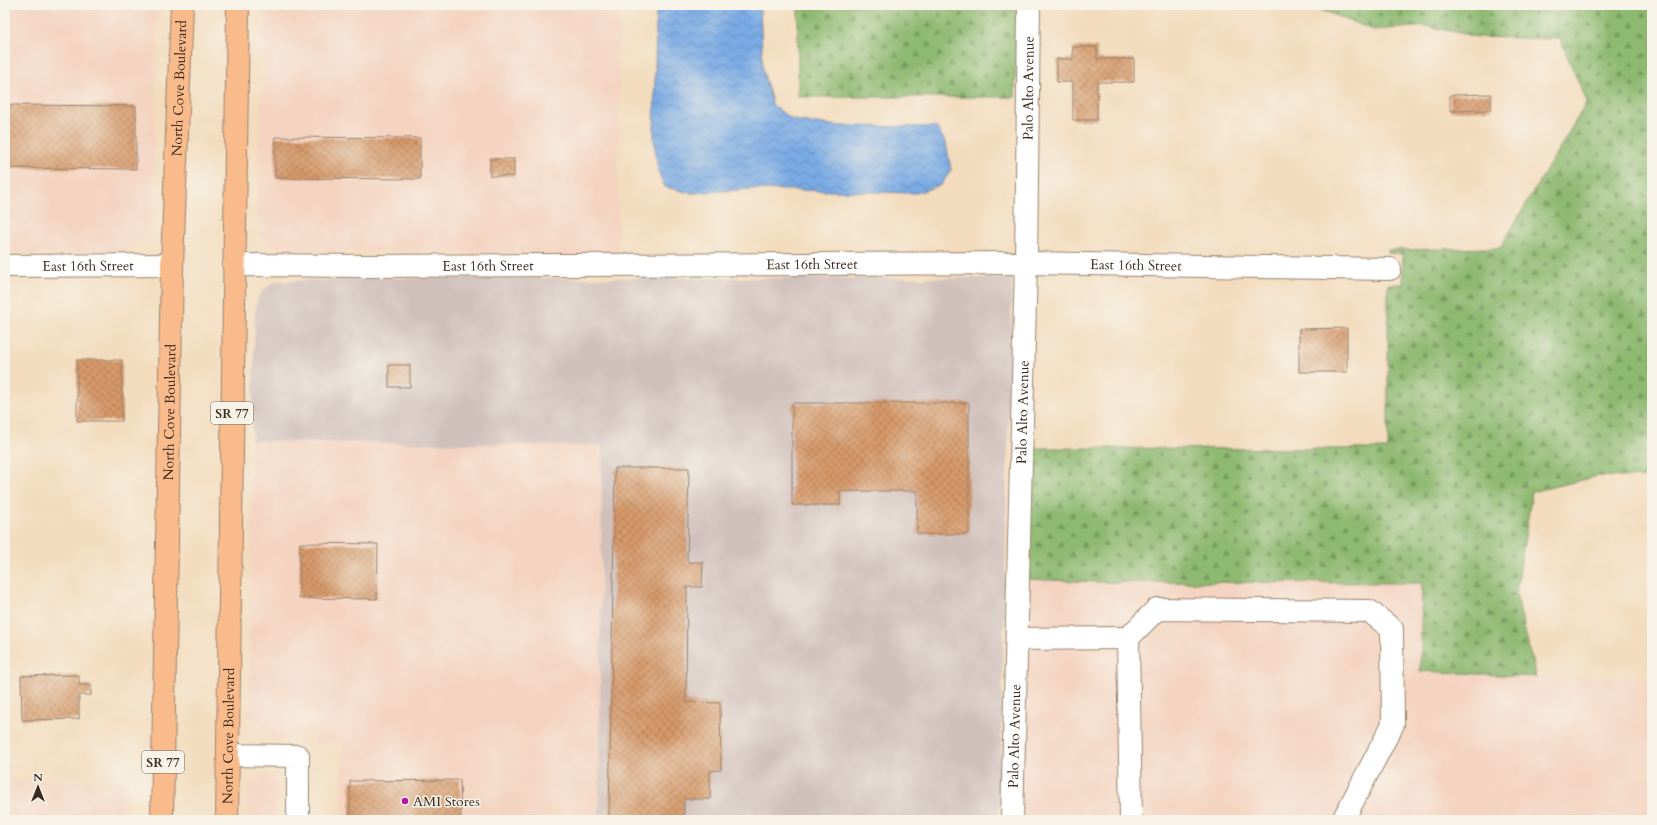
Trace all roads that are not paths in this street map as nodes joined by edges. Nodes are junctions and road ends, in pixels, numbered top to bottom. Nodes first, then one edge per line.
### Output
1 (182, 5) edge
2 (238, 5) edge
3 (1029, 5) edge
4 (1026, 263) junction
5 (172, 265) junction
6 (234, 265) junction
7 (5, 266) edge
8 (1390, 269) dead end
9 (1128, 638) junction
10 (1017, 639) junction
11 (228, 754) junction
12 (162, 820) edge
13 (227, 820) edge
14 (298, 820) edge
15 (1012, 820) edge
16 (1131, 820) edge
17 (1343, 820) edge

1 - 5 main road, North Cove Boulevard / SR 77
2 - 6 main road, North Cove Boulevard / SR 77
3 - 4 street, Palo Alto Avenue
4 - 6 street, East 16th Street
4 - 8 street, East 16th Street
4 - 10 street, Palo Alto Avenue
5 - 7 street, East 16th Street
5 - 12 main road, North Cove Boulevard / SR 77
6 - 11 main road, North Cove Boulevard / SR 77
9 - 10 street
9 - 16 street
9 - 17 street
10 - 15 street, Palo Alto Avenue
11 - 13 main road, North Cove Boulevard / SR 77
11 - 14 street

